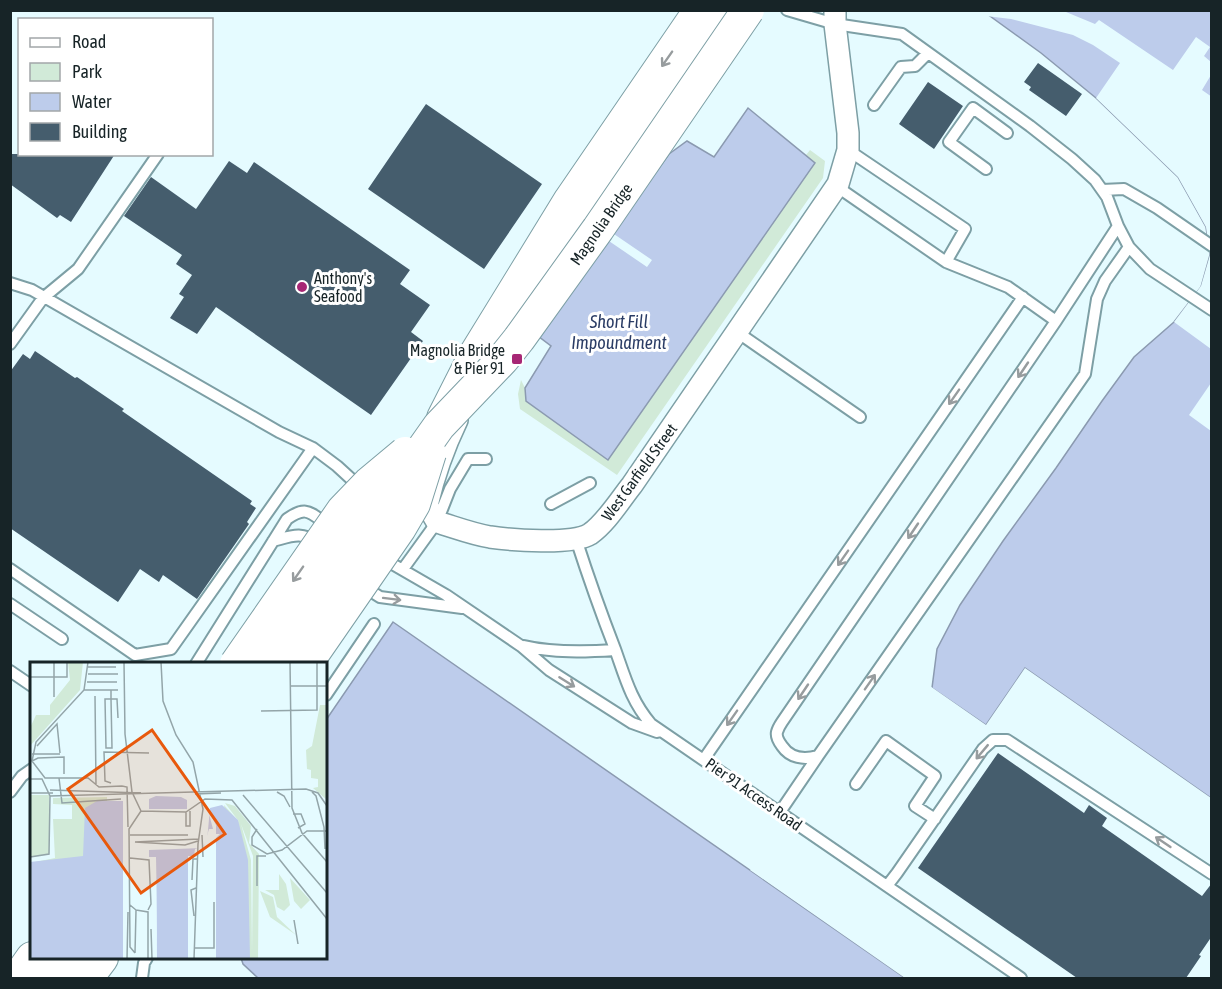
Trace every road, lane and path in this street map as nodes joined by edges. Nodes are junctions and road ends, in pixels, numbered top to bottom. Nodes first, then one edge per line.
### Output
1 (700, 10) edge
2 (726, 10) edge
3 (748, 10) edge
4 (787, 10) edge
5 (837, 15) edge
6 (928, 53) junction
7 (983, 93) junction
8 (874, 105) dead end
9 (973, 108) junction
10 (1007, 133) dead end
11 (848, 150) junction
12 (157, 156) edge
13 (986, 170) dead end
14 (836, 186) junction
15 (1102, 190) junction
16 (1118, 226) junction
17 (1212, 246) edge
18 (1129, 247) junction
19 (946, 262) junction
20 (10, 283) edge
21 (1023, 297) junction
22 (44, 298) junction
23 (1212, 310) edge
24 (1056, 321) junction
25 (737, 332) junction
26 (10, 344) edge
27 (860, 417) dead end
28 (438, 426) junction
29 (313, 448) junction
30 (486, 459) dead end
31 (590, 483) dead end
32 (552, 504) dead end
33 (426, 518) junction
34 (576, 539) junction
35 (273, 541) junction
36 (361, 547) dead end
37 (372, 553) dead end
38 (10, 568) edge
39 (403, 569) junction
40 (10, 604) edge
41 (464, 608) junction
42 (374, 624) dead end
43 (62, 639) dead end
44 (521, 646) junction
45 (615, 650) junction
46 (197, 662) edge
47 (237, 662) edge
48 (272, 662) edge
49 (307, 662) edge
50 (10, 671) edge
51 (30, 685) edge
52 (327, 694) edge
53 (673, 739) junction
54 (818, 756) junction
55 (704, 759) junction
56 (30, 770) edge
57 (856, 784) dead end
58 (10, 792) edge
59 (780, 812) junction
60 (935, 819) junction
61 (1212, 874) edge
62 (887, 886) junction
63 (31, 959) edge
64 (65, 959) edge
65 (101, 959) edge
66 (146, 959) edge
67 (18, 978) edge
68 (51, 978) edge
69 (87, 978) edge
70 (142, 978) edge
71 (1021, 978) edge

1 -> 28 main road, Magnolia Bridge
2 - 33 street
3 - 28 main road, Magnolia Bridge, bridge
4 - 5 lane
5 - 6 lane
5 - 11 street, West Garfield Street
6 - 7 lane
6 - 8 lane
7 - 9 lane
7 - 15 lane
9 - 10 lane
9 - 13 lane
11 - 14 street, West Garfield Street
11 - 19 lane
12 - 22 lane
14 - 19 lane
14 - 25 street, West Garfield Street
15 - 16 lane
15 - 17 lane
16 - 18 lane
16 - 24 lane
18 - 23 lane
54 -> 18 lane
19 - 21 lane
20 - 22 lane
21 - 24 lane
21 -> 55 lane
22 - 26 lane
22 - 29 lane
24 -> 54 lane
25 - 27 lane
25 - 34 street, West Garfield Street
28 -> 47 main road, bridge
28 - 48 main road, Magnolia Bridge, bridge
28 - 49 main road, bridge
29 - 33 lane
29 - 38 lane
30 - 33 lane
31 - 32 lane
33 - 34 street, West Garfield Street
33 - 39 lane
34 - 45 lane, Pier 91 Access Road
35 - 36 lane
35 -> 41 lane
35 - 46 lane
37 - 39 lane
39 - 41 lane
40 - 43 lane
41 - 44 lane
42 - 52 lane
44 - 45 lane
44 -> 53 lane
45 - 53 lane, Pier 91 Access Road
50 - 51 lane
53 - 55 lane, Pier 91 Access Road
54 - 59 lane
55 - 59 lane, Pier 91 Access Road
56 - 58 lane
57 - 60 lane
59 - 62 lane, Pier 91 Access Road
61 -> 60 lane
60 - 62 lane
62 - 71 lane, Pier 91 Access Road
63 - 67 main road
64 - 68 main road
65 - 69 main road
66 - 70 lane

